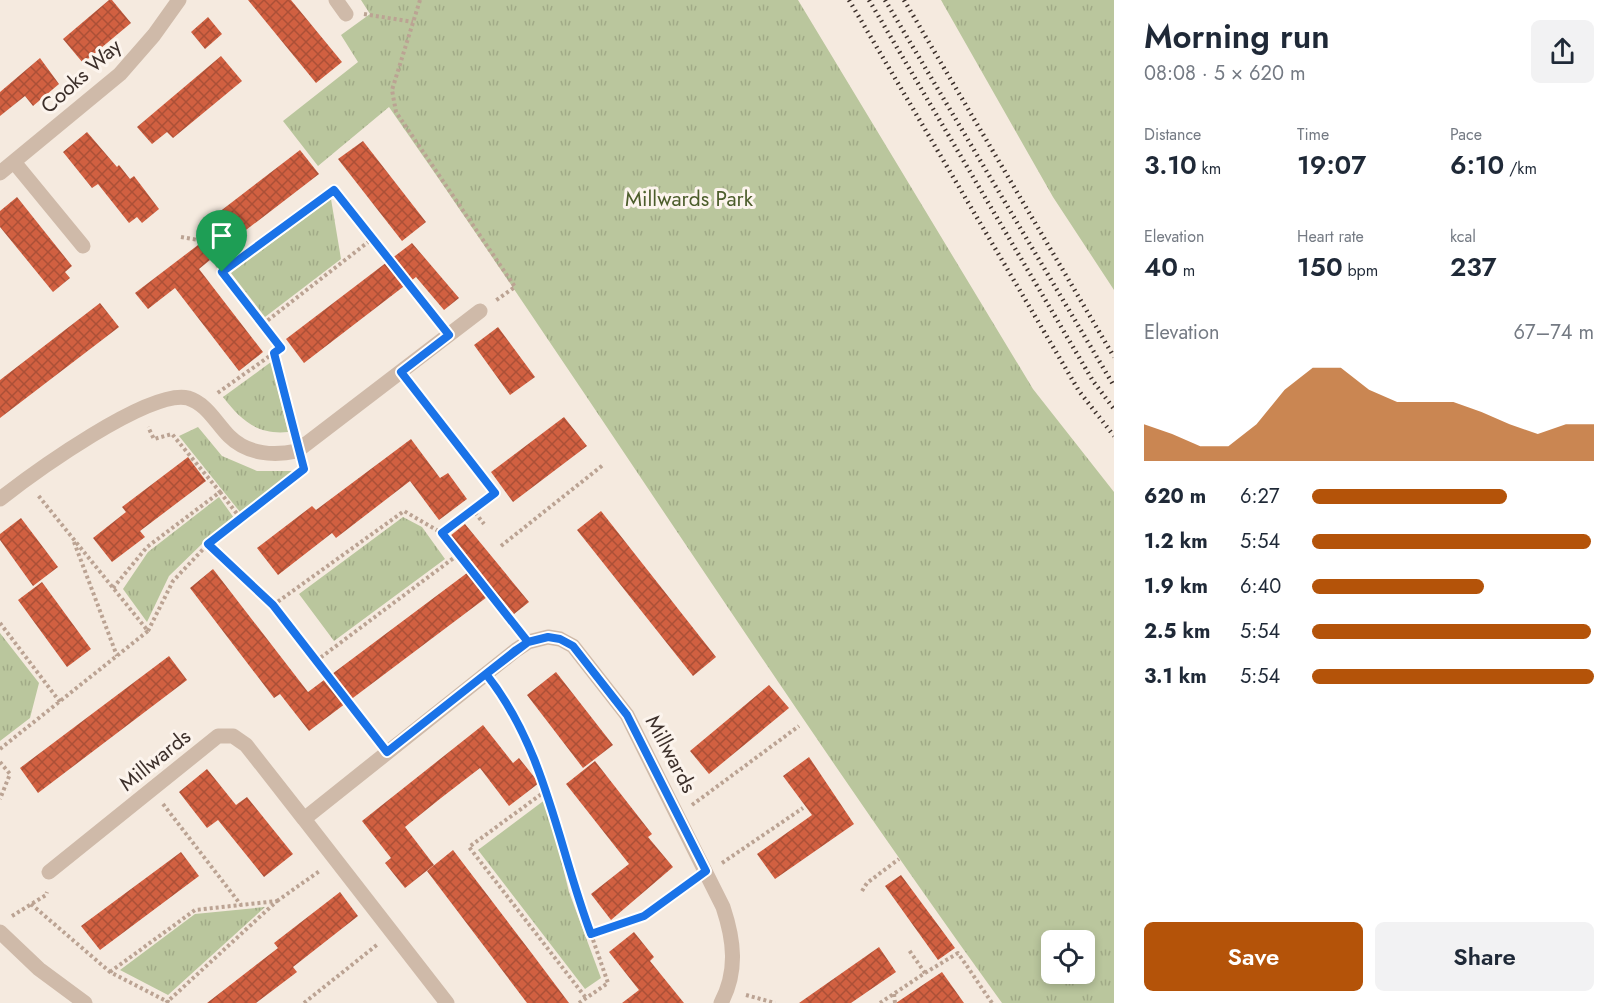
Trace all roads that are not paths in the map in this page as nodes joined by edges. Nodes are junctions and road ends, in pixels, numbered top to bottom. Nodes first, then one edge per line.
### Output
1 (178, 0) edge
2 (336, 0) edge
3 (346, 14) dead end
4 (14, 162) junction
5 (0, 173) edge
6 (83, 246) dead end
7 (480, 311) road end
8 (0, 499) edge
9 (304, 819) junction
10 (49, 872) road end
11 (4, 926) edge
12 (725, 997) edge
13 (85, 1003) edge
14 (447, 1003) edge

1 - 4 street, Cooks Way
2 - 3 street
4 - 5 street, Cooks Way
4 - 6 street
7 - 8 street
9 - 10 street, Millwards
9 - 12 street, Millwards
9 - 14 street, Millwards
11 - 13 street

